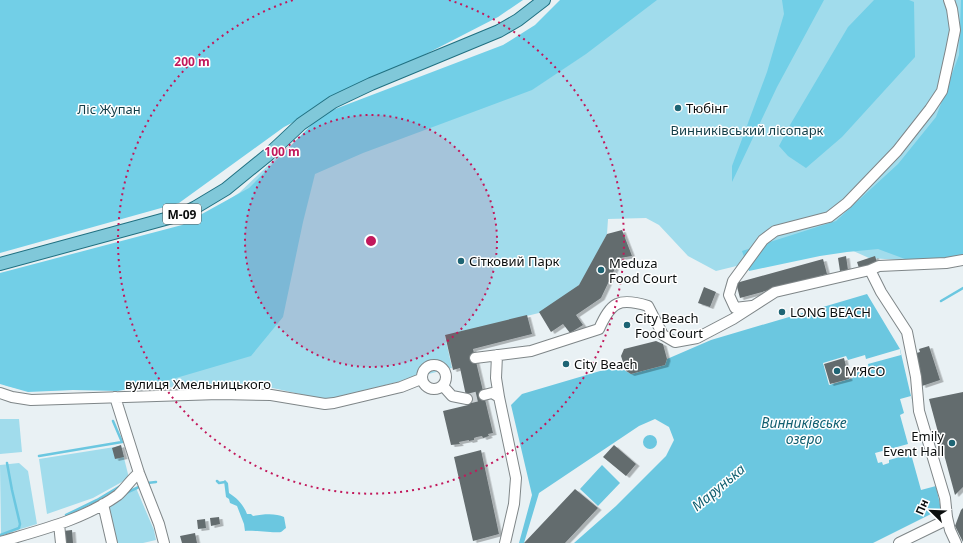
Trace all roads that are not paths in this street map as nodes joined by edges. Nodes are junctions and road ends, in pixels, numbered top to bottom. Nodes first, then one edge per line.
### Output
1 (544, 0) edge
2 (949, 0) edge
3 (963, 260) edge
4 (0, 264) edge
5 (874, 268) junction
6 (753, 306) junction
7 (497, 355) junction
8 (475, 358) dead end
9 (421, 379) junction
10 (443, 386) junction
11 (0, 394) edge
12 (484, 395) tunnel mouth
13 (115, 397) junction
14 (499, 397) junction
15 (467, 399) tunnel mouth
16 (139, 473) junction
17 (103, 504) junction
18 (947, 517) junction
19 (59, 524) junction
20 (0, 542) edge
21 (61, 543) edge
22 (112, 543) edge
23 (164, 543) edge
24 (505, 543) edge
25 (899, 543) edge
26 (956, 543) edge

1 - 4 main road, М-09
2 - 6 street
3 - 5 street
5 - 6 street
5 - 18 street
6 - 7 street
7 - 8 street
7 - 14 street
9 - 10 street
9 - 10 street, вулиця Хмельницького
9 - 13 street, вулиця Хмельницького
10 - 15 street
11 - 13 street, вулиця Хмельницького
12 - 14 street
13 - 16 street, вулиця Хмельницького
14 - 24 street
16 - 17 street
16 - 23 street, вулиця Хмельницького
17 - 19 street
17 - 22 street
18 - 25 street
18 - 26 street
19 - 20 street
19 - 21 street

